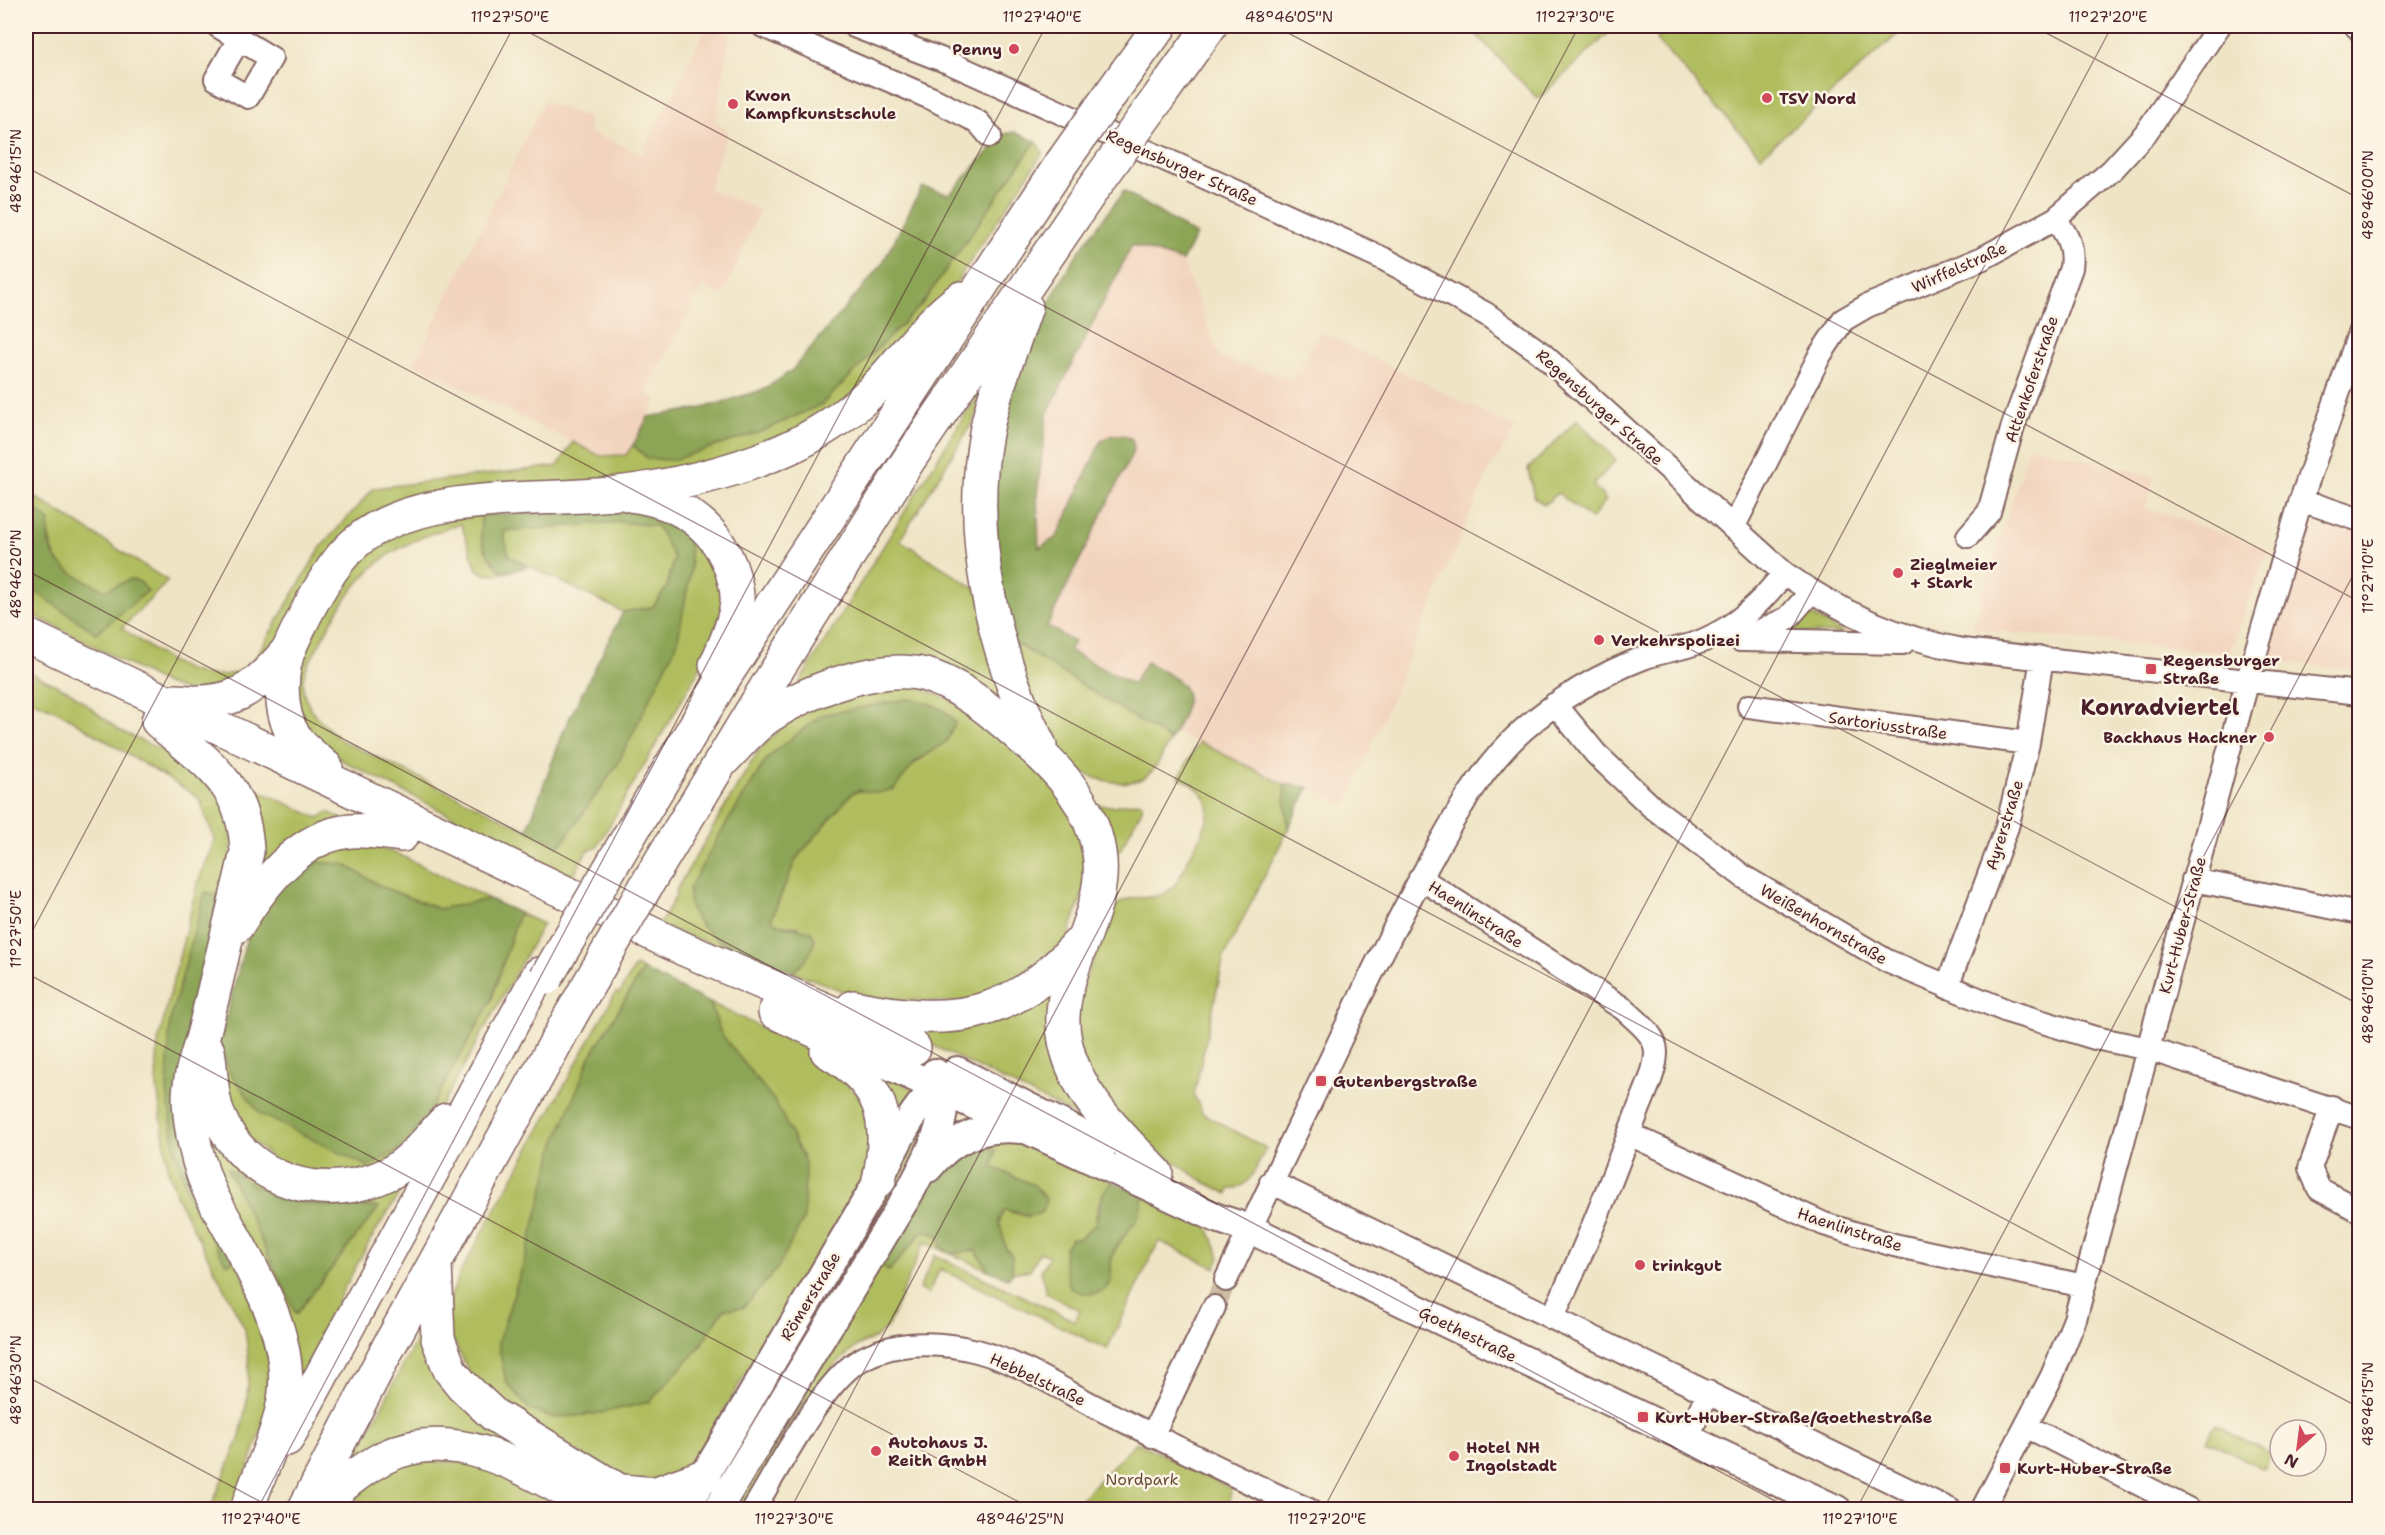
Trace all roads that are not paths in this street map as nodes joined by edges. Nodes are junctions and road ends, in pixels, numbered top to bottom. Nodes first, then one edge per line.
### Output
1 (218, 26) edge
2 (763, 26) edge
3 (854, 26) edge
4 (1160, 26) edge
5 (1210, 26) edge
6 (2219, 26) edge
7 (2356, 26) edge
8 (2360, 30) edge
9 (239, 39) dead end
10 (990, 136) dead end
11 (2055, 219) junction
12 (997, 258) junction
13 (1040, 266) junction
14 (961, 298) junction
15 (2360, 331) edge
16 (613, 494) junction
17 (2301, 500) junction
18 (2360, 520) edge
19 (1733, 528) junction
20 (1968, 536) dead end
21 (1784, 573) junction
22 (1811, 592) junction
23 (26, 627) edge
24 (26, 635) edge
25 (1740, 639) junction
26 (1701, 641) junction
27 (1924, 643) junction
28 (56, 649) junction
29 (288, 650) junction
30 (26, 658) edge
31 (2042, 658) junction
32 (2248, 680) junction
33 (2360, 693) edge
34 (701, 702) junction
35 (1555, 704) junction
36 (1749, 706) dead end
37 (160, 710) junction
38 (2028, 743) junction
39 (1046, 759) junction
40 (720, 763) junction
41 (350, 788) junction
42 (402, 835) junction
43 (613, 857) junction
44 (1420, 878) junction
45 (2193, 880) junction
46 (2360, 913) edge
47 (1080, 942) junction
48 (225, 947) junction
49 (543, 976) junction
50 (1947, 987) junction
51 (748, 988) junction
52 (204, 1031) junction
53 (914, 1048) junction
54 (2149, 1049) junction
55 (863, 1053) joint
56 (974, 1080) junction
57 (478, 1086) junction
58 (942, 1088) junction
59 (2332, 1107) junction
60 (2360, 1118) edge
61 (1023, 1129) junction
62 (1629, 1134) junction
63 (1156, 1173) junction
64 (879, 1180) junction
65 (1271, 1182) junction
66 (912, 1188) junction
67 (2360, 1211) edge
68 (1250, 1229) junction
69 (435, 1261) junction
70 (1226, 1280) tunnel mouth
71 (2084, 1286) junction
72 (1214, 1307) tunnel mouth
73 (1551, 1318) junction
74 (1708, 1392) junction
75 (2026, 1426) junction
76 (1152, 1436) junction
77 (1687, 1439) junction
78 (704, 1476) junction
79 (573, 1500) edge
80 (611, 1500) edge
81 (248, 1509) edge
82 (260, 1509) edge
83 (304, 1509) edge
84 (315, 1509) edge
85 (651, 1509) edge
86 (684, 1509) edge
87 (717, 1509) edge
88 (753, 1509) edge
89 (1309, 1509) edge
90 (1837, 1509) edge
91 (1950, 1509) edge
92 (1982, 1509) edge
93 (2190, 1509) edge

1 - 9 street
2 - 10 street
3 - 19 street, Regensburger Straße
4 - 12 highway, bridge
5 - 13 highway, bridge
6 - 11 street, Wirffelstraße
7 - 8 street
11 - 19 street, Wirffelstraße
11 - 20 street, Attenkoferstraße
12 - 14 highway
12 - 43 highway
13 - 39 highway
13 - 40 highway
14 - 16 highway
14 - 34 highway
15 - 17 street, Kurt-Huber-Straße
16 - 29 highway
16 - 34 highway
17 - 18 street
17 - 32 street, Kurt-Huber-Straße
19 - 21 street, Regensburger Straße
21 - 22 street, Regensburger Straße
21 - 26 street
22 - 25 street
22 - 27 street, Regensburger Straße
23 - 28 highway
24 - 28 highway
25 - 26 street
25 - 27 street
26 - 35 street
27 - 31 street, Regensburger Straße
28 - 37 highway
29 - 37 highway
29 - 41 highway
30 - 37 highway
31 - 32 street, Regensburger Straße
31 - 38 street, Ayrerstraße
32 - 33 street, Regensburger Straße
32 - 45 street, Kurt-Huber-Straße
34 - 43 highway
35 - 44 street
35 - 50 street, Weißenhornstraße
36 - 38 street, Sartoriusstraße
37 - 41 highway
37 - 42 highway
37 - 48 highway
38 - 50 street, Ayrerstraße
39 - 40 highway
39 - 47 highway
40 - 69 highway, bridge
41 - 51 highway
42 - 48 highway
42 - 51 highway
43 - 49 highway, bridge
44 - 62 street, Haenlinstraße
44 - 65 street
45 - 46 street
45 - 54 street, Kurt-Huber-Straße
47 - 51 highway
47 - 63 highway
48 - 52 highway
49 - 57 highway
49 - 82 highway
50 - 54 street, Weißenhornstraße
51 - 53 highway
51 - 55 highway
51 - 64 highway
52 - 57 highway
52 - 81 highway
53 - 56 main road
53 - 58 main road
54 - 59 street, Weißenhornstraße
54 - 71 street, Kurt-Huber-Straße
55 - 58 main road
56 - 58 main road, Römerstraße
56 - 63 main road
57 - 81 highway
58 - 61 main road
58 - 64 main road, Römerstraße
58 - 66 main road, Römerstraße
59 - 60 street, Weißenhornstraße
59 - 67 street
61 - 66 main road
61 - 68 main road
62 - 71 street, Haenlinstraße
62 - 73 street, Haenlinstraße
63 - 68 main road
64 - 78 main road, Römerstraße
65 - 68 street
65 - 73 street
66 - 87 main road, Römerstraße
68 - 70 street
68 - 77 main road, Goethestraße
69 - 80 highway
69 - 83 highway
71 - 75 street, Kurt-Huber-Straße
72 - 76 street
73 - 74 street
74 - 77 street
74 - 91 street
75 - 92 street, Kurt-Huber-Straße
75 - 93 street
76 - 88 street, Hebbelstraße
76 - 89 street, Hebbelstraße
77 - 90 main road, Goethestraße
78 - 80 highway
78 - 86 main road, Römerstraße
79 - 80 highway
79 - 84 highway
80 - 85 highway

